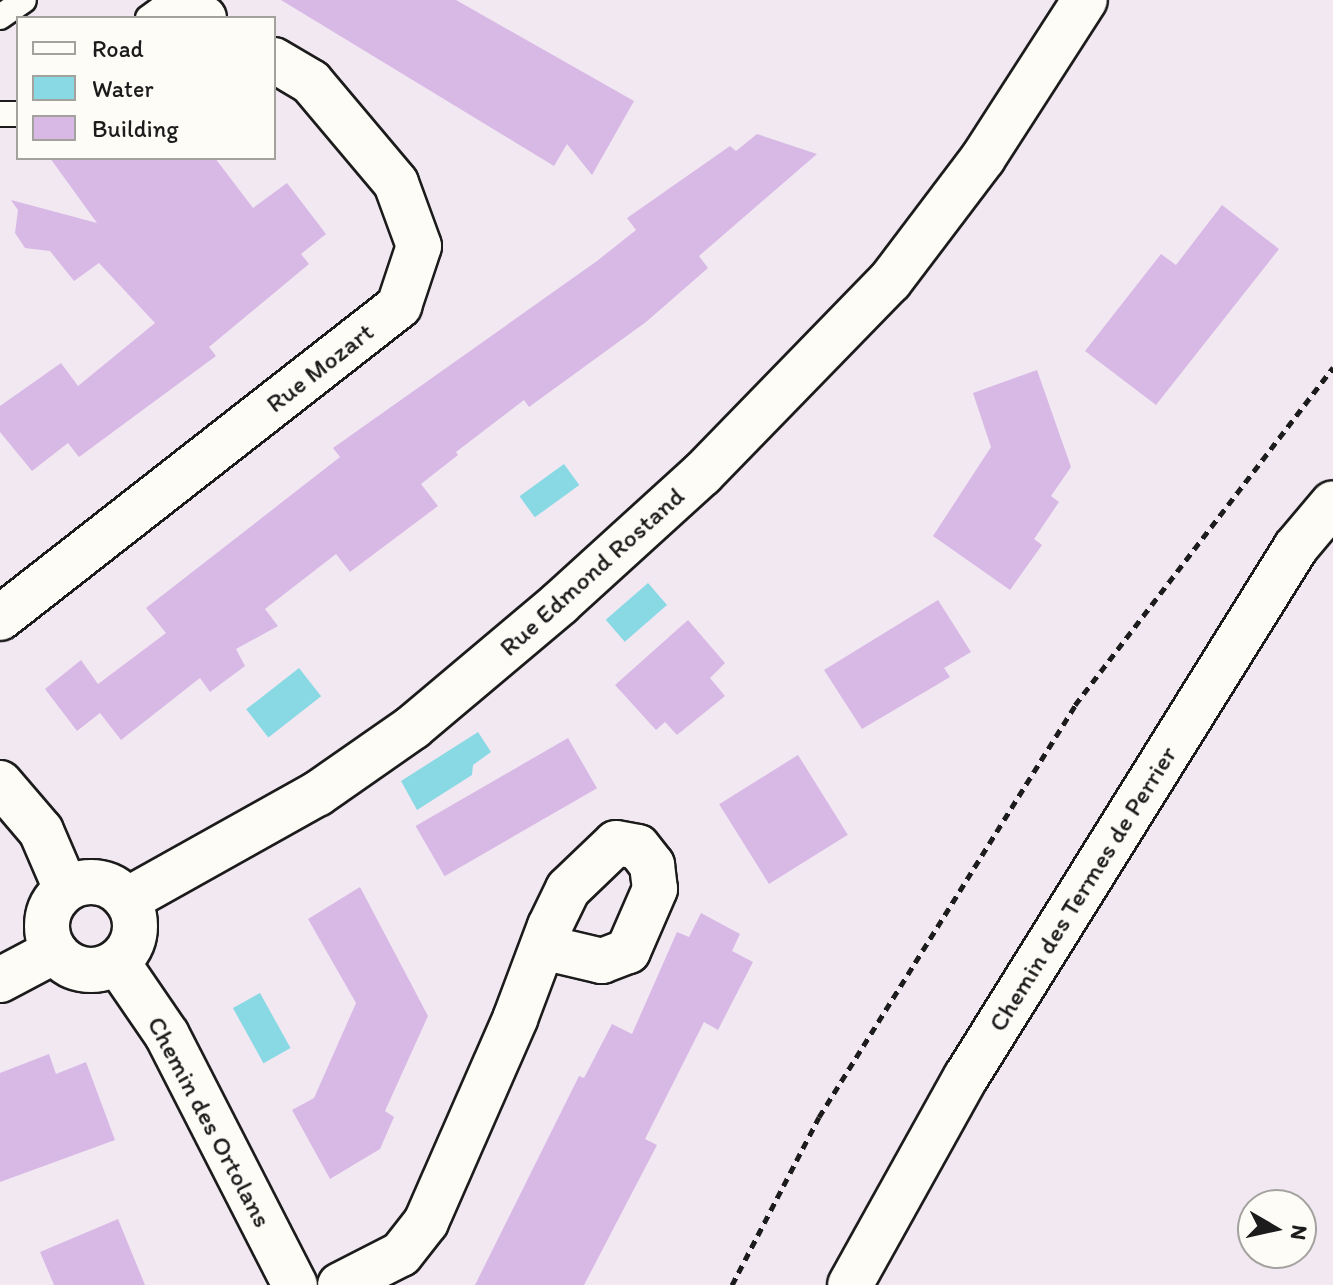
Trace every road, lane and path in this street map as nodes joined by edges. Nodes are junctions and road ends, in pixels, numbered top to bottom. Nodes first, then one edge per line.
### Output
1 (24, 0) edge
2 (174, 0) edge
3 (1085, 0) edge
4 (151, 16) edge
5 (201, 16) edge
6 (0, 17) edge
7 (276, 61) edge
8 (1333, 367) edge
9 (1333, 503) edge
10 (0, 618) edge
11 (0, 783) edge
12 (66, 889) junction
13 (127, 900) junction
14 (543, 947) dead end
15 (55, 951) junction
16 (117, 962) junction
17 (0, 980) edge
18 (295, 1285) edge
19 (340, 1285) edge
20 (732, 1285) edge
21 (850, 1285) edge

1 - 6 lane
2 - 4 lane
2 - 5 street
3 - 13 street, Rue Edmond Rostand
7 - 10 street, Rue Mozart
8 - 20 path
9 - 21 street, Chemin des Termes de Perrier
11 - 12 street
12 - 13 street
12 - 15 street
13 - 16 street
14 - 19 street
15 - 16 street
15 - 17 street
16 - 18 street, Chemin des Ortolans

